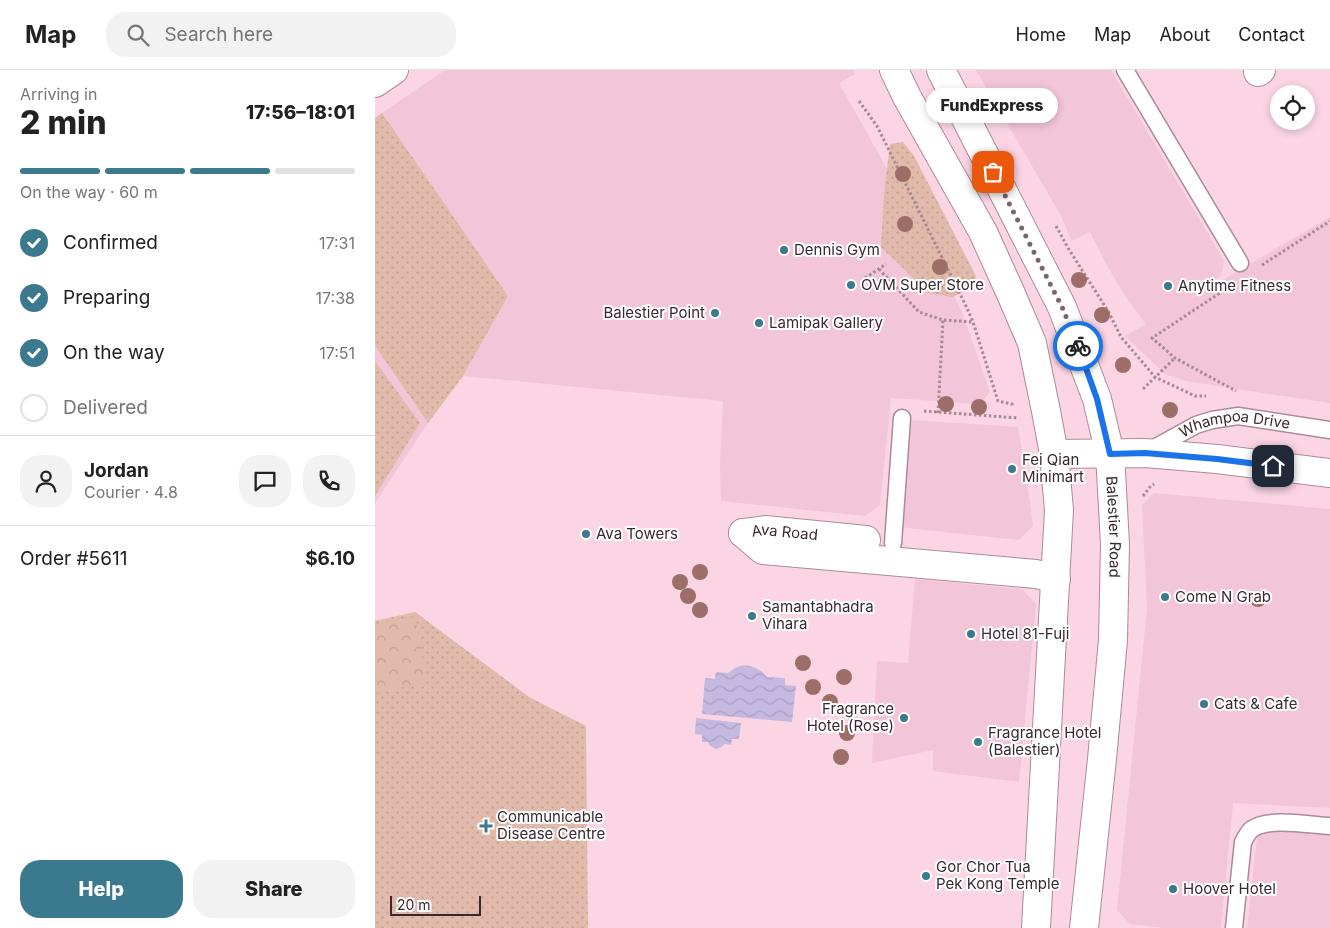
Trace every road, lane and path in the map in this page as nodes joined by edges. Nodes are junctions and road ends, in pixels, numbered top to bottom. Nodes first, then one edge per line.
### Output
1 (394, 70) edge
2 (893, 70) edge
3 (941, 70) edge
4 (1125, 70) edge
5 (375, 83) edge
6 (859, 101) dead end
7 (1330, 221) edge
8 (1055, 223) dead end
9 (886, 264) dead end
10 (879, 269) junction
11 (1244, 269) junction
12 (865, 278) dead end
13 (943, 320) junction
14 (973, 322) junction
15 (1175, 358) junction
16 (1155, 377) junction
17 (1143, 388) dead end
18 (1243, 395) dead end
19 (938, 413) junction
20 (902, 418) joint
21 (1330, 430) edge
22 (1145, 453) junction
23 (1054, 454) junction
24 (1110, 454) junction
25 (1330, 474) edge
26 (893, 543) junction
27 (1056, 566) junction
28 (1330, 826) edge
29 (1036, 928) edge
30 (1084, 928) edge
31 (1234, 928) edge

1 - 5 main road
2 - 23 main road
3 - 24 main road, Balestier Road
4 - 11 lane
6 - 14 path
7 - 11 path
8 - 16 path
9 - 10 path
10 - 12 path
10 - 13 path
11 - 15 path
13 - 14 path
13 - 19 path
14 - 19 path
15 - 16 path
15 - 18 path
16 - 17 path
19 - 20 path
20 - 26 lane
21 - 22 lane, Whampoa Drive
22 - 24 main road, Whampoa Drive
22 - 25 main road, Whampoa Drive
23 - 24 main road, Whampoa Drive
23 - 27 main road
24 - 30 main road, Balestier Road
26 - 27 main road, Ava Road
26 - 27 main road, Ava Road
27 - 29 main road
28 - 31 lane

